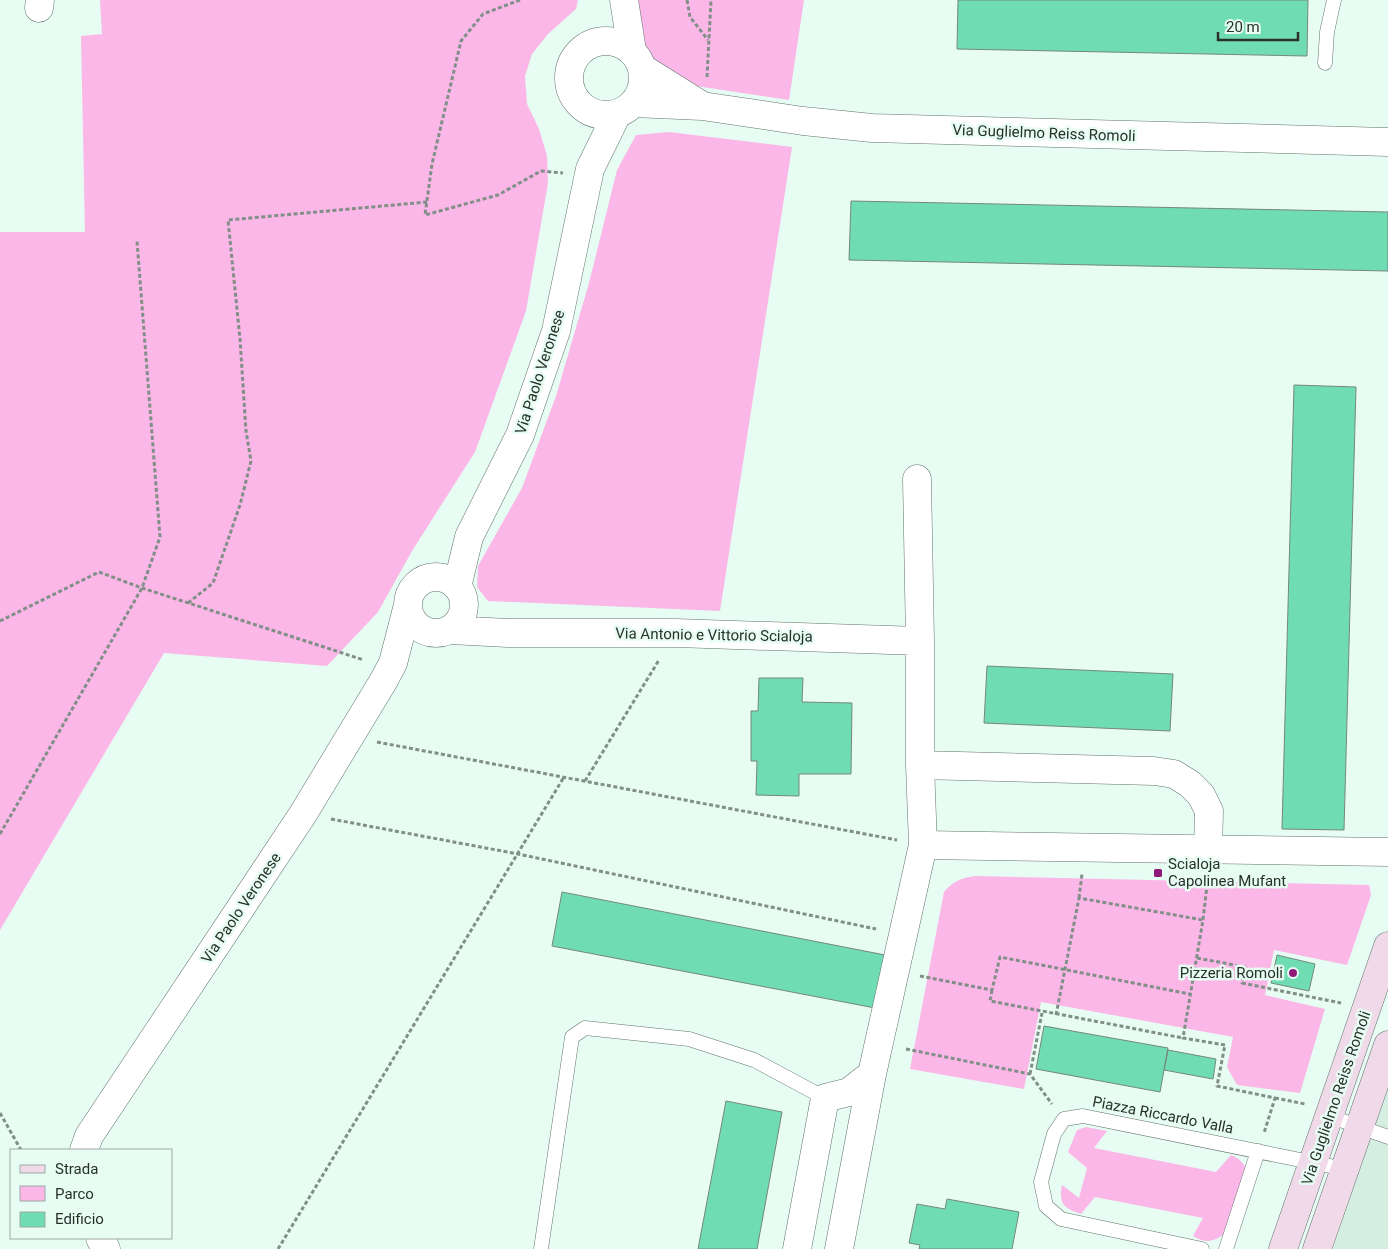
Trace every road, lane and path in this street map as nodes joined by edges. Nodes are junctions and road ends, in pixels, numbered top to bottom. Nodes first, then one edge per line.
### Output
1 (520, 0) edge
2 (616, 0) edge
3 (624, 0) edge
4 (687, 0) edge
5 (711, 0) edge
6 (1334, 0) edge
7 (708, 41) junction
8 (596, 42) junction
9 (637, 59) junction
10 (1326, 63) dead end
11 (702, 106) junction
12 (584, 109) junction
13 (626, 109) junction
14 (1388, 142) edge
15 (579, 171) junction
16 (427, 202) junction
17 (137, 241) dead end
18 (917, 479) dead end
19 (470, 537) junction
20 (433, 577) junction
21 (142, 588) junction
22 (461, 596) junction
23 (188, 603) junction
24 (408, 605) junction
25 (0, 620) edge
26 (443, 631) junction
27 (508, 633) junction
28 (676, 633) junction
29 (920, 641) junction
30 (364, 660) dead end
31 (393, 663) junction
32 (350, 737) junction
33 (920, 765) junction
34 (565, 777) junction
35 (585, 781) junction
36 (303, 814) junction
37 (0, 834) edge
38 (923, 845) junction
39 (1208, 849) junction
40 (1388, 852) edge
41 (518, 854) junction
42 (1203, 920) junction
43 (903, 934) junction
44 (1388, 946) edge
45 (1197, 958) junction
46 (1065, 970) junction
47 (895, 971) junction
48 (992, 990) junction
49 (1190, 994) junction
50 (1341, 1003) dead end
51 (1042, 1013) junction
52 (1056, 1015) junction
53 (1183, 1038) junction
54 (878, 1043) junction
55 (1388, 1045) edge
56 (872, 1074) junction
57 (1030, 1074) junction
58 (825, 1098) junction
59 (1275, 1098) junction
60 (1305, 1104) dead end
61 (0, 1113) edge
62 (1329, 1116) junction
63 (1064, 1119) junction
64 (1359, 1127) junction
65 (1388, 1137) edge
66 (20, 1149) edge
67 (84, 1149) edge
68 (1258, 1151) junction
69 (1313, 1162) junction
70 (1345, 1169) junction
71 (278, 1249) edge
72 (541, 1249) edge
73 (797, 1249) edge
74 (840, 1249) edge
75 (1202, 1249) edge
76 (1226, 1249) edge
77 (1283, 1249) edge
78 (1317, 1249) edge

1 - 16 path
2 - 8 street
3 - 9 street
4 - 7 path
5 - 7 path
6 - 10 lane
7 - 11 path
8 - 9 street
8 - 12 street
9 - 11 street
9 - 13 street
11 - 13 street
11 - 14 street, Via Guglielmo Reiss Romoli
12 - 13 street
12 - 15 street, Via Paolo Veronese
13 - 15 street, Via Paolo Veronese
15 - 16 path
15 - 19 street, Via Paolo Veronese
16 - 23 path
17 - 21 path
18 - 29 street
19 - 20 street, Via Paolo Veronese
19 - 22 street, Via Paolo Veronese
20 - 22 street
20 - 24 street
21 - 23 path
21 - 25 path
21 - 37 path
22 - 26 street
22 - 27 street
23 - 30 path
24 - 26 street
24 - 31 street, Via Paolo Veronese
26 - 27 street, Via Antonio e Vittorio Scialoja
26 - 31 street, Via Paolo Veronese
27 - 28 street, Via Antonio e Vittorio Scialoja
28 - 29 street, Via Antonio e Vittorio Scialoja
28 - 35 path
29 - 33 street
31 - 32 street, Via Paolo Veronese
32 - 34 path
32 - 36 street, Via Paolo Veronese
33 - 38 street
33 - 39 street
34 - 35 path
34 - 41 path
35 - 38 path
36 - 41 path
36 - 67 street, Via Paolo Veronese
38 - 39 street
38 - 43 street
39 - 40 street
39 - 42 path
41 - 43 path
41 - 71 path
42 - 45 path
42 - 46 path
43 - 47 street
44 - 62 main road, Via Guglielmo Reiss Romoli
45 - 49 path
45 - 50 path
46 - 48 path
46 - 49 path
46 - 52 path
47 - 48 path
47 - 54 street
48 - 51 path
49 - 53 path
51 - 52 path
51 - 57 path
52 - 53 path
53 - 59 path
54 - 56 street
54 - 57 path
55 - 64 main road, Via Guglielmo Reiss Romoli
56 - 58 street
56 - 74 street
57 - 63 path
58 - 72 lane
58 - 73 street
59 - 60 path
59 - 68 path
61 - 66 path
62 - 64 lane
62 - 69 main road, Via Guglielmo Reiss Romoli
63 - 68 lane, Piazza Riccardo Valla
63 - 75 lane
64 - 65 lane
64 - 70 main road, Via Guglielmo Reiss Romoli
68 - 69 lane, Piazza Riccardo Valla
68 - 76 lane
69 - 70 lane, Piazza Riccardo Valla
69 - 77 main road, Via Guglielmo Reiss Romoli
70 - 78 main road, Via Guglielmo Reiss Romoli

